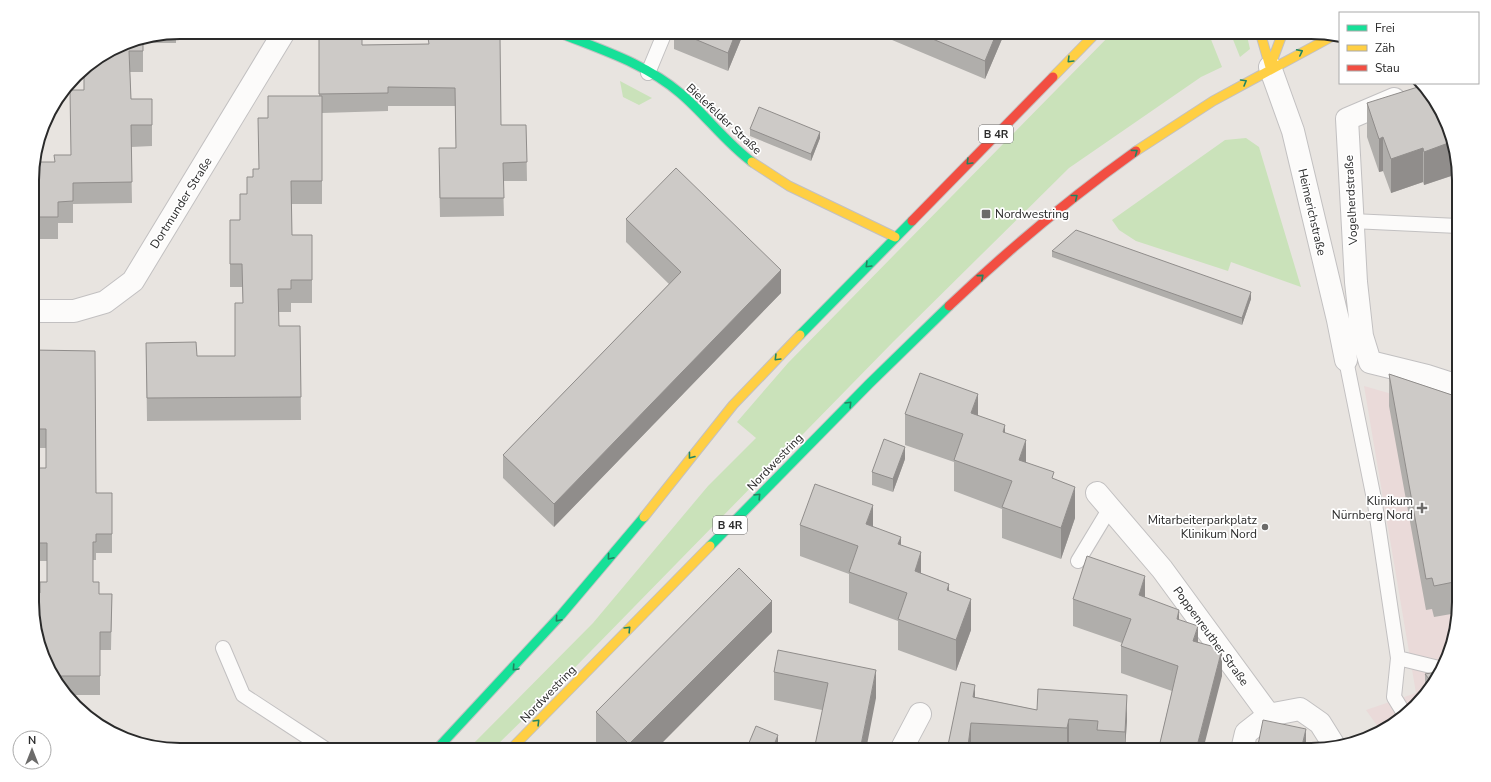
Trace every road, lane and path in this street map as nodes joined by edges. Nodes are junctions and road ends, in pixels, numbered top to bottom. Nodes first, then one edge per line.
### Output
1 (280, 39) edge
2 (573, 39) edge
3 (662, 39) edge
4 (1090, 39) edge
5 (1262, 39) edge
6 (1280, 39) edge
7 (1324, 39) edge
8 (1270, 68) junction
9 (648, 73) junction
10 (1416, 90) edge
11 (1352, 221) junction
12 (1452, 226) edge
13 (895, 237) junction
14 (39, 311) edge
15 (1346, 360) joint
16 (1452, 384) edge
17 (1104, 500) joint
18 (1078, 561) dead end
19 (223, 648) dead end
20 (1398, 658) junction
21 (1436, 667) edge
22 (1402, 710) edge
23 (920, 714) dead end
24 (1269, 715) junction
25 (1332, 742) edge
26 (316, 743) edge
27 (443, 743) edge
28 (517, 743) edge
29 (905, 743) edge
30 (1244, 743) edge

1 - 14 street, Dortmunder Straße
2 - 9 main road, Bielefelder Straße
3 - 9 lane
4 -> 13 main road, B 4R
5 - 8 main road
6 - 8 main road
8 -> 7 main road, Nordwestring / B 4R
8 - 15 street, Heimerichstraße
28 -> 8 main road, Nordwestring / B 4R
9 - 13 main road, Bielefelder Straße
10 - 11 street, Vogelherdstraße
11 - 12 lane
11 - 16 street, Vogelherdstraße
13 -> 27 main road, B 4R
15 - 20 lane
17 - 18 lane
17 - 24 street, Poppenreuther Straße
19 - 26 lane
20 - 21 lane
20 - 22 lane
23 - 29 street
24 - 25 street
24 - 30 street

